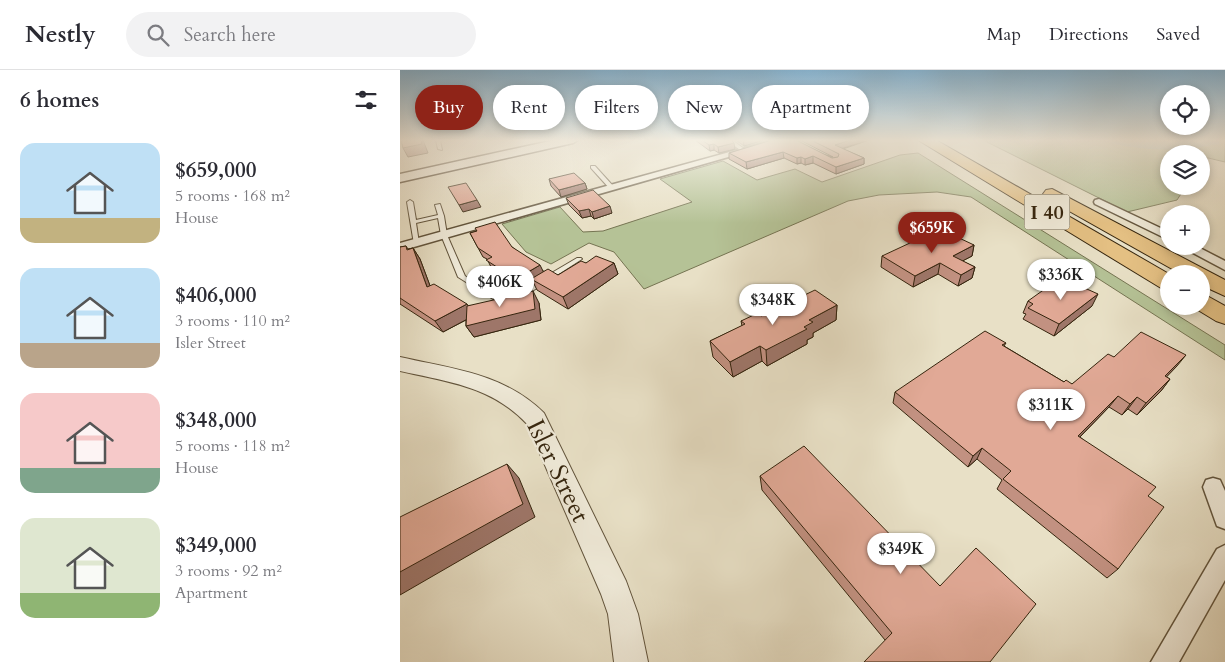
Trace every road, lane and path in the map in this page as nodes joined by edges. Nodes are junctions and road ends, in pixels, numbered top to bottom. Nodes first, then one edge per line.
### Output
1 (593, 167) dead end
2 (415, 168) edge
3 (447, 168) edge
4 (685, 168) edge
5 (972, 168) edge
6 (1002, 168) edge
7 (400, 171) edge
8 (400, 178) edge
9 (612, 188) junction
10 (410, 202) dead end
11 (1099, 202) dead end
12 (438, 205) dead end
13 (441, 216) junction
14 (413, 222) junction
15 (1160, 232) edge
16 (444, 235) junction
17 (416, 243) junction
18 (400, 247) edge
19 (1204, 255) edge
20 (579, 259) dead end
21 (1180, 265) edge
22 (1225, 266) edge
23 (1160, 279) edge
24 (1210, 292) edge
25 (1218, 307) edge
26 (400, 364) edge
27 (1213, 487) dead end
28 (1225, 519) edge
29 (1225, 557) edge
30 (631, 662) edge
31 (1164, 662) edge

1 - 9 lane
2 - 7 main road
3 - 8 main road
4 - 9 street
5 - 23 highway, I 40
6 - 21 highway, I 40
9 - 16 street
10 - 14 lane
11 - 15 street
12 - 13 lane
13 - 14 lane
13 - 16 lane
14 - 17 lane
16 - 17 street
16 - 20 lane
17 - 18 street
19 - 22 street
24 - 25 highway
26 - 30 street, Isler Street
27 - 28 street
29 - 31 street

